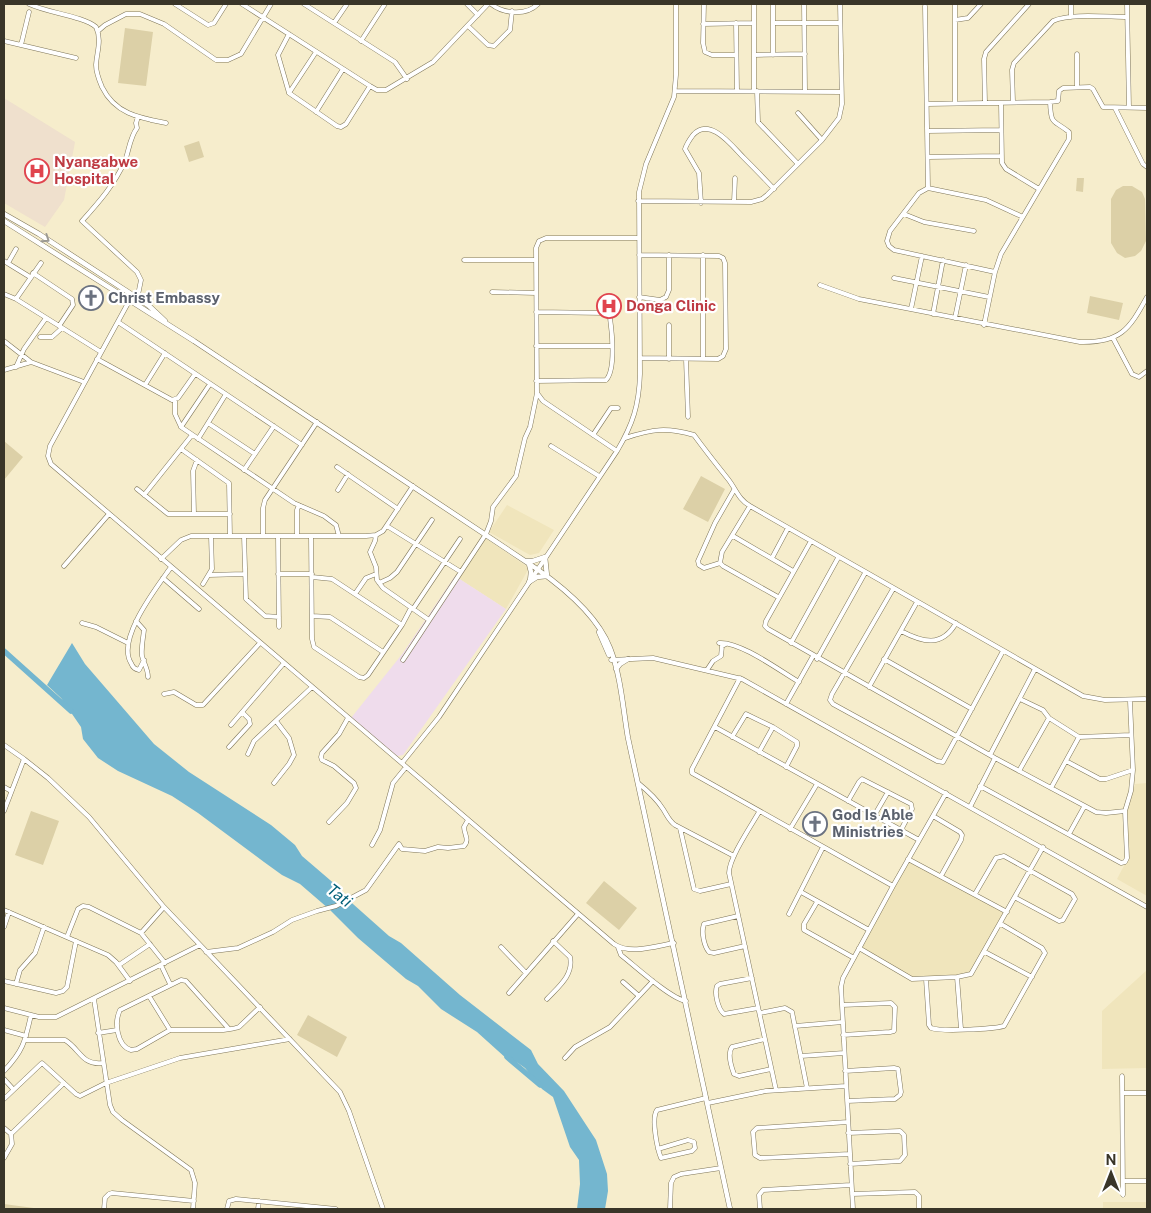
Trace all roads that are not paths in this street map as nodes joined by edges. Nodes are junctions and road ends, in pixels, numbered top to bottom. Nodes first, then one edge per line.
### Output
1 (29, 4) edge
2 (175, 4) edge
3 (226, 4) edge
4 (242, 4) edge
5 (271, 4) edge
6 (347, 4) edge
7 (385, 4) edge
8 (467, 4) edge
9 (490, 4) edge
10 (538, 4) edge
11 (676, 4) edge
12 (704, 4) edge
13 (754, 4) edge
14 (772, 4) edge
15 (804, 4) edge
16 (840, 4) edge
17 (955, 4) edge
18 (981, 4) edge
19 (1029, 4) edge
20 (1071, 4) edge
21 (1127, 4) edge
22 (307, 5) edge
23 (925, 6) dead end
24 (512, 11) junction
25 (29, 12) dead end
26 (478, 15) junction
27 (262, 17) junction
28 (1071, 17) junction
29 (1127, 17) junction
30 (955, 20) junction
31 (334, 23) junction
32 (736, 23) junction
33 (754, 23) junction
34 (773, 23) junction
35 (805, 23) junction
36 (840, 23) junction
37 (704, 24) junction
38 (468, 26) junction
39 (98, 31) junction
40 (289, 34) junction
41 (4, 41) edge
42 (362, 41) junction
43 (21, 45) junction
44 (316, 52) junction
45 (804, 54) junction
46 (1077, 54) dead end
47 (736, 55) junction
48 (754, 55) junction
49 (773, 55) junction
50 (76, 58) dead end
51 (343, 69) junction
52 (407, 79) junction
53 (370, 86) junction
54 (1077, 87) junction
55 (675, 91) junction
56 (737, 91) junction
57 (755, 91) junction
58 (804, 91) junction
59 (841, 92) junction
60 (289, 94) junction
61 (1013, 102) junction
62 (1050, 102) junction
63 (955, 103) junction
64 (985, 103) junction
65 (1001, 103) junction
66 (927, 104) junction
67 (1115, 108) junction
68 (1129, 108) junction
69 (1147, 108) edge
70 (316, 112) junction
71 (798, 114) dead end
72 (138, 118) junction
73 (150, 120) dead end
74 (1001, 130) junction
75 (928, 131) junction
76 (822, 140) junction
77 (1001, 156) junction
78 (928, 157) junction
79 (798, 164) junction
80 (1147, 167) edge
81 (735, 178) dead end
82 (928, 188) junction
83 (774, 189) junction
84 (1039, 189) junction
85 (638, 201) junction
86 (734, 202) junction
87 (701, 203) junction
88 (4, 214) edge
89 (904, 214) junction
90 (1023, 217) junction
91 (4, 221) edge
92 (974, 231) dead end
93 (639, 238) junction
94 (16, 249) dead end
95 (639, 255) junction
96 (669, 255) junction
97 (703, 255) junction
98 (922, 256) junction
99 (464, 260) dead end
100 (536, 260) junction
101 (943, 260) junction
102 (6, 262) edge
103 (41, 262) dead end
104 (966, 265) junction
105 (995, 272) junction
106 (32, 275) junction
107 (894, 278) dead end
108 (917, 283) junction
109 (820, 285) dead end
110 (937, 288) junction
111 (492, 292) dead end
112 (960, 292) junction
113 (536, 293) junction
114 (4, 294) edge
115 (639, 296) junction
116 (990, 297) junction
117 (1147, 298) edge
118 (16, 299) junction
119 (134, 299) junction
120 (912, 309) junction
121 (536, 312) junction
122 (933, 314) junction
123 (46, 318) junction
124 (956, 318) junction
125 (118, 322) junction
126 (669, 324) dead end
127 (984, 325) junction
128 (60, 327) junction
129 (40, 338) dead end
130 (1114, 338) junction
131 (4, 341) edge
132 (536, 346) junction
133 (612, 346) junction
134 (100, 352) junction
135 (165, 353) junction
136 (20, 355) junction
137 (640, 358) junction
138 (97, 359) junction
139 (668, 359) junction
140 (686, 359) junction
141 (703, 359) junction
142 (31, 362) junction
143 (16, 367) junction
144 (4, 370) edge
145 (1147, 372) edge
146 (195, 374) junction
147 (84, 382) junction
148 (536, 382) junction
149 (210, 384) junction
150 (145, 385) junction
151 (537, 393) junction
152 (226, 394) junction
153 (175, 400) junction
154 (618, 408) dead end
155 (688, 417) dead end
156 (317, 422) junction
157 (208, 423) junction
158 (274, 426) junction
159 (181, 427) junction
160 (192, 435) junction
161 (593, 435) junction
162 (625, 438) junction
163 (198, 439) junction
164 (302, 444) junction
165 (551, 446) dead end
166 (181, 449) junction
167 (617, 450) junction
168 (255, 454) junction
169 (197, 460) junction
170 (338, 468) dead end
171 (244, 470) junction
172 (348, 474) junction
173 (599, 476) junction
174 (413, 486) junction
175 (272, 488) junction
176 (138, 489) dead end
177 (338, 490) dead end
178 (734, 490) junction
179 (144, 495) junction
180 (299, 505) junction
181 (750, 506) junction
182 (398, 508) junction
183 (109, 514) junction
184 (194, 514) junction
185 (230, 514) junction
186 (432, 520) dead end
187 (387, 526) junction
188 (788, 528) junction
189 (486, 534) junction
190 (376, 535) junction
191 (211, 536) junction
192 (230, 536) junction
193 (244, 536) junction
194 (263, 536) junction
195 (278, 536) junction
196 (296, 536) junction
197 (312, 536) junction
198 (339, 536) junction
199 (733, 536) junction
200 (460, 539) dead end
201 (810, 541) junction
202 (416, 543) junction
203 (545, 557) junction
204 (772, 558) junction
205 (838, 558) junction
206 (161, 559) junction
207 (444, 562) junction
208 (527, 562) junction
209 (720, 562) junction
210 (64, 566) dead end
211 (171, 567) junction
212 (537, 569) junction
213 (793, 571) junction
214 (461, 572) junction
215 (865, 573) junction
216 (244, 574) junction
217 (278, 574) junction
218 (376, 574) junction
219 (209, 575) junction
220 (312, 576) junction
221 (547, 576) junction
222 (163, 578) junction
223 (529, 582) junction
224 (379, 583) junction
225 (203, 584) dead end
226 (893, 588) junction
227 (355, 594) junction
228 (778, 597) junction
229 (917, 602) junction
230 (199, 609) dead end
231 (412, 609) junction
232 (312, 616) junction
233 (278, 617) junction
234 (429, 620) junction
235 (136, 621) junction
236 (82, 623) dead end
237 (956, 623) junction
238 (402, 625) junction
239 (279, 627) dead end
240 (901, 630) junction
241 (128, 643) junction
242 (260, 643) junction
243 (791, 643) junction
244 (719, 644) dead end
245 (727, 644) junction
246 (1003, 651) junction
247 (384, 652) junction
248 (815, 658) junction
249 (628, 659) junction
250 (884, 659) junction
251 (144, 660) junction
252 (404, 660) dead end
253 (613, 660) junction
254 (284, 663) junction
255 (1036, 669) junction
256 (616, 670) junction
257 (707, 670) junction
258 (844, 674) junction
259 (148, 677) dead end
260 (740, 678) junction
261 (799, 682) junction
262 (312, 687) junction
263 (869, 687) junction
264 (164, 694) dead end
265 (1020, 699) junction
266 (1145, 699) dead end
267 (1130, 700) junction
268 (622, 701) junction
269 (786, 704) junction
270 (972, 709) junction
271 (242, 712) junction
272 (348, 718) junction
273 (1050, 718) junction
274 (276, 721) junction
275 (231, 725) dead end
276 (715, 727) junction
277 (772, 727) junction
278 (1131, 735) junction
279 (958, 736) junction
280 (732, 737) junction
281 (1079, 738) junction
282 (4, 745) edge
283 (229, 747) dead end
284 (759, 752) junction
285 (248, 754) dead end
286 (990, 755) junction
287 (995, 758) junction
288 (24, 759) junction
289 (1066, 761) junction
290 (404, 765) junction
291 (786, 767) junction
292 (1133, 770) junction
293 (1019, 771) junction
294 (274, 783) dead end
295 (638, 783) junction
296 (817, 784) junction
297 (980, 786) junction
298 (4, 787) edge
299 (1051, 788) junction
300 (10, 791) junction
301 (888, 792) junction
302 (946, 793) junction
303 (848, 801) junction
304 (970, 807) junction
305 (1084, 807) junction
306 (4, 811) edge
307 (1125, 811) junction
308 (759, 812) junction
309 (874, 816) junction
310 (933, 816) junction
311 (468, 820) junction
312 (329, 822) dead end
313 (680, 828) junction
314 (790, 829) junction
315 (901, 830) junction
316 (1069, 834) junction
317 (919, 840) junction
318 (372, 845) dead end
319 (823, 847) junction
320 (1043, 847) junction
321 (734, 856) junction
322 (908, 859) junction
323 (1031, 870) junction
324 (941, 876) junction
325 (731, 884) junction
326 (893, 886) junction
327 (801, 892) junction
328 (975, 894) junction
329 (1016, 898) junction
330 (817, 902) junction
331 (1147, 907) edge
332 (164, 908) junction
333 (4, 910) edge
334 (9, 912) junction
335 (1007, 912) junction
336 (578, 914) junction
337 (789, 914) dead end
338 (738, 916) junction
339 (1001, 924) junction
340 (4, 927) edge
341 (44, 927) junction
342 (869, 930) junction
343 (141, 933) junction
344 (67, 937) junction
345 (76, 941) junction
346 (553, 941) junction
347 (674, 943) junction
348 (150, 944) junction
349 (200, 945) junction
350 (745, 946) junction
351 (501, 947) dead end
352 (618, 947) junction
353 (859, 948) junction
354 (206, 952) junction
355 (985, 952) junction
356 (854, 958) junction
357 (163, 964) junction
358 (118, 965) junction
359 (526, 972) junction
360 (956, 977) junction
361 (1032, 977) junction
362 (752, 978) junction
363 (926, 979) junction
364 (4, 981) edge
365 (130, 981) junction
366 (653, 981) junction
367 (623, 982) dead end
368 (16, 984) junction
369 (170, 984) junction
370 (510, 993) dead end
371 (148, 996) junction
372 (639, 996) junction
373 (94, 999) junction
374 (547, 999) dead end
375 (686, 1001) junction
376 (842, 1005) junction
377 (4, 1008) edge
378 (260, 1008) junction
379 (758, 1008) junction
380 (760, 1013) junction
381 (30, 1015) junction
382 (842, 1022) junction
383 (795, 1026) junction
384 (961, 1029) junction
385 (4, 1030) edge
386 (117, 1030) junction
387 (170, 1030) junction
388 (229, 1030) junction
389 (98, 1033) junction
390 (843, 1035) junction
391 (26, 1038) junction
392 (290, 1039) junction
393 (765, 1039) junction
394 (844, 1053) junction
395 (801, 1056) junction
396 (565, 1058) dead end
397 (103, 1063) junction
398 (771, 1069) junction
399 (4, 1071) edge
400 (845, 1071) junction
401 (1122, 1076) dead end
402 (4, 1079) edge
403 (64, 1083) junction
404 (106, 1083) junction
405 (846, 1086) junction
406 (807, 1088) junction
407 (13, 1089) junction
408 (776, 1090) junction
409 (1123, 1093) junction
410 (1147, 1093) edge
411 (4, 1099) edge
412 (707, 1101) junction
413 (847, 1101) junction
414 (848, 1122) junction
415 (4, 1128) edge
416 (848, 1133) junction
417 (11, 1134) junction
418 (658, 1149) junction
419 (850, 1154) junction
420 (4, 1158) edge
421 (850, 1164) junction
422 (721, 1168) junction
423 (1123, 1181) junction
424 (1147, 1181) edge
425 (851, 1184) junction
426 (852, 1194) junction
427 (1123, 1195) dead end
428 (194, 1201) junction
429 (259, 1201) junction
430 (290, 1207) edge
431 (104, 1209) edge
432 (194, 1209) edge
433 (227, 1209) edge
434 (258, 1209) edge
435 (336, 1209) edge
436 (382, 1209) edge
437 (670, 1209) edge
438 (730, 1209) edge
439 (760, 1209) edge
440 (853, 1209) edge
441 (920, 1209) edge

1 - 39 street
2 - 3 street
4 - 27 street
5 - 27 street
6 - 31 street
7 - 42 street
8 - 26 street
9 - 24 street
9 - 26 street
10 - 24 street
11 - 55 street
12 - 37 street
13 - 33 street
14 - 34 street
15 - 35 street
16 - 36 street
17 - 30 street
18 - 30 street
19 - 64 street
20 - 28 street
21 - 29 street
22 - 31 street
23 - 66 street
24 - 38 street
25 - 43 street
26 - 38 street
27 - 39 street
27 - 40 street
28 - 29 street
28 - 61 street
29 - 68 street
30 - 63 street
31 - 42 street
32 - 33 street
32 - 37 street
32 - 47 street
33 - 48 street
34 - 35 street
34 - 49 street
35 - 36 street
35 - 45 street
36 - 59 street
37 - 47 street
38 - 52 street
39 - 72 street
40 - 44 street
40 - 60 street
41 - 43 street
42 - 52 street
43 - 50 street
44 - 51 street
44 - 60 street
45 - 49 street
45 - 58 street
46 - 54 street
47 - 56 street
48 - 49 street
48 - 57 street
51 - 53 street
51 - 70 street
52 - 53 street
53 - 70 street
54 - 62 street
54 - 67 street
55 - 56 street
55 - 85 street
56 - 57 street
57 - 58 street
57 - 79 street
58 - 59 street
59 - 76 street
60 - 70 street
61 - 62 street
61 - 65 street
62 - 84 street
63 - 64 street
63 - 66 street
64 - 65 street
65 - 74 street
66 - 75 street
67 - 68 street
67 - 80 street
68 - 69 street
71 - 76 street
72 - 73 street
72 - 119 street
74 - 75 street
74 - 77 street
75 - 78 street
76 - 79 street
77 - 78 street
77 - 84 street
78 - 82 street
79 - 83 street
81 - 86 street
82 - 89 street
82 - 90 street
83 - 86 street
83 - 87 street
84 - 90 street
85 - 87 street
85 - 93 street
86 - 87 street
88 -> 119 street
89 - 92 street
89 - 98 street
90 - 105 street
91 - 119 street
93 - 95 street
93 - 100 street
94 - 102 street
95 - 96 street
95 - 115 street
96 - 97 street
96 - 115 street
97 - 141 street
97 - 141 street
98 - 101 street
98 - 108 street
99 - 100 street
100 - 113 street
101 - 104 street
101 - 110 street
102 - 106 street
103 - 106 street
104 - 105 street
104 - 112 street
105 - 116 street
106 - 118 street
106 - 128 street
107 - 108 street
108 - 110 street
108 - 120 street
109 - 120 street
110 - 112 street
110 - 122 street
111 - 113 street
112 - 116 street
112 - 124 street
113 - 121 street
114 - 118 street
115 - 137 street
116 - 127 street
117 - 130 street
118 - 123 street
119 - 125 street
119 - 156 street
120 - 122 street
121 - 132 street
121 - 133 street
122 - 124 street
123 - 128 street
123 - 136 street
124 - 127 street
125 - 134 street
125 - 135 street
126 - 139 street
127 - 130 street
128 - 129 street
128 - 134 street
130 - 145 street
131 - 136 street
132 - 133 street
132 - 148 street
133 - 148 street
134 - 138 street
135 - 146 street
135 - 150 street
136 - 142 street
136 - 143 street
137 - 139 street
137 - 162 street
138 - 147 street
138 - 150 street
139 - 140 street
140 - 141 street
140 - 155 street
142 - 143 street
142 - 147 street
143 - 144 street
146 - 149 street
146 - 153 street
147 - 183 street
148 - 151 street
149 - 152 street
149 - 159 street
150 - 153 street
151 - 161 street
151 - 189 street
152 - 157 street
152 - 158 street
153 - 159 street
154 - 161 street
156 - 164 street
156 - 174 street
157 - 163 street
157 - 168 street
158 - 164 street
158 - 168 street
159 - 160 street
160 - 163 street
160 - 166 street
161 - 167 street
162 - 167 street
162 - 178 street
163 - 171 street
164 - 175 street
165 - 173 street
166 - 169 street
166 - 179 street
167 - 173 street
168 - 171 street
169 - 184 street
169 - 185 street
170 - 172 street
171 - 175 street
172 - 177 street
172 - 182 street
173 - 203 street
174 - 182 street
174 - 189 street
175 - 180 street
175 - 194 street
176 - 179 street
178 - 181 street
178 - 209 street
179 - 184 street
180 - 196 street
180 - 198 street
181 - 188 street
181 - 199 street
182 - 187 street
183 - 206 street
183 - 210 street
184 - 185 street
185 - 192 street
186 - 202 street
187 - 190 street
187 - 202 street
188 - 201 street
188 - 204 street
189 - 208 street
189 - 214 street
190 - 198 street
190 - 218 street
191 - 192 street
191 - 206 street
191 - 219 street
192 - 193 street
193 - 194 street
193 - 216 street
194 - 195 street
195 - 196 street
195 - 217 street
196 - 197 street
197 - 198 street
197 - 220 street
199 - 204 street
199 - 209 street
200 - 207 street
201 - 205 street
201 - 213 street
202 - 207 street
202 - 224 street
203 - 208 street
203 - 212 street
203 - 221 street
204 - 213 street
205 - 215 street
205 - 243 street
206 - 211 street
207 - 214 street
207 - 231 street
208 - 212 street
208 - 223 street
209 - 228 street
211 - 222 street
211 - 242 street
212 - 221 street
212 - 223 street
213 - 228 street
214 - 234 street
215 - 226 street
215 - 248 street
216 - 219 street
216 - 233 street
217 - 220 street
217 - 233 street
218 - 224 street
218 - 227 street
219 - 225 street
220 - 227 street
220 - 232 street
221 - 223 street
221 - 253 street
222 - 230 street
222 - 235 street
223 - 290 street
224 - 231 street
226 - 229 street
226 - 258 street
227 - 238 street
228 - 243 street
229 - 237 street
229 - 240 street
231 - 234 street
231 - 238 street
232 - 247 street
232 - 247 street
233 - 239 street
234 - 252 street
235 - 241 street
235 - 251 street
236 - 241 street
237 - 240 street
237 - 246 street
238 - 247 street
240 - 250 street
241 - 251 street
242 - 254 street
242 - 264 street
243 - 248 street
244 - 245 street
245 - 257 street
245 - 261 street
246 - 255 street
246 - 270 street
248 - 258 street
248 - 261 street
249 - 253 street
249 - 256 street
249 - 257 street
250 - 263 street
250 - 270 street
251 - 259 street
253 - 256 street
253 - 268 street
254 - 262 street
254 - 271 street
255 - 265 street
255 - 267 street
256 - 268 street
257 - 260 street
258 - 263 street
258 - 279 street
260 - 269 street
260 - 276 street
261 - 269 street
262 - 272 street
262 - 274 street
263 - 279 street
265 - 273 street
265 - 286 street
266 - 267 street
267 - 278 street
268 - 295 street
269 - 302 street
270 - 279 street
271 - 275 street
271 - 283 street
272 - 290 street
272 - 312 street
273 - 281 street
273 - 293 street
274 - 285 street
274 - 294 street
276 - 280 street
276 - 308 street
277 - 280 street
277 - 284 street
277 - 291 street
278 - 281 street
278 - 292 street
279 - 286 street
280 - 284 street
281 - 289 street
282 - 288 street
284 - 291 street
286 - 287 street
287 - 293 street
287 - 297 street
288 - 300 street
288 - 332 street
289 - 292 street
289 - 299 street
290 - 311 street
290 - 318 street
291 - 296 street
292 - 307 street
293 - 299 street
295 - 313 street
295 - 347 street
296 - 303 street
296 - 314 street
297 - 304 street
297 - 316 street
298 - 300 street
299 - 305 street
300 - 306 street
301 - 303 street
301 - 309 street
301 - 315 street
302 - 304 street
302 - 310 street
303 - 309 street
304 - 320 street
305 - 307 street
305 - 316 street
307 - 316 street
308 - 314 street
308 - 321 street
309 - 315 street
310 - 317 street
310 - 324 street
311 - 336 street
311 - 354 street
313 - 321 street
313 - 325 street
314 - 319 street
315 - 317 street
317 - 322 street
319 - 326 street
319 - 327 street
320 - 323 street
320 - 331 street
321 - 325 street
322 - 324 street
322 - 326 street
323 - 328 street
323 - 329 street
323 - 329 street
324 - 328 street
325 - 338 street
326 - 342 street
327 - 330 street
327 - 337 street
328 - 335 street
329 - 335 street
330 - 342 street
330 - 356 street
332 - 343 street
332 - 349 street
333 - 334 street
334 - 340 street
334 - 341 street
335 - 339 street
336 - 346 street
336 - 352 street
338 - 350 street
338 - 350 street
339 - 355 street
339 - 361 street
341 - 344 street
341 - 368 street
342 - 353 street
343 - 344 street
343 - 348 street
344 - 345 street
345 - 358 street
345 - 368 street
346 - 359 street
346 - 374 street
347 - 352 street
347 - 375 street
348 - 357 street
348 - 358 street
349 - 354 street
349 - 357 street
350 - 362 street
351 - 359 street
352 - 366 street
353 - 356 street
353 - 363 street
354 - 378 street
355 - 360 street
355 - 361 street
356 - 376 street
357 - 365 street
357 - 369 street
358 - 365 street
359 - 370 street
360 - 363 street
360 - 384 street
361 - 384 street
362 - 379 street
362 - 379 street
363 - 384 street
364 - 368 street
365 - 373 street
366 - 372 street
366 - 375 street
367 - 372 street
369 - 371 street
369 - 388 street
371 - 386 street
371 - 387 street
372 - 396 street
373 - 381 street
373 - 389 street
375 - 412 street
376 - 382 street
376 - 390 street
377 - 381 street
378 - 388 street
378 - 392 street
379 - 380 street
380 - 383 street
380 - 393 street
381 - 391 street
382 - 383 street
382 - 390 street
383 - 395 street
385 - 391 street
386 - 387 street
386 - 389 street
387 - 388 street
389 - 397 street
390 - 394 street
391 - 397 street
391 - 399 street
392 - 404 street
392 - 436 street
393 - 398 street
393 - 398 street
394 - 395 street
394 - 400 street
395 - 406 street
397 - 404 street
398 - 408 street
400 - 405 street
400 - 413 street
401 - 409 street
402 - 407 street
403 - 404 street
403 - 407 street
403 - 417 street
404 - 428 street
405 - 406 street
405 - 413 street
406 - 408 street
407 - 411 street
408 - 412 street
409 - 410 street
409 - 423 street
412 - 418 street
412 - 422 street
413 - 414 street
414 - 416 street
414 - 419 street
415 - 417 street
416 - 419 street
416 - 421 street
417 - 420 street
418 - 418 street
419 - 421 street
421 - 425 street
422 - 437 street
422 - 438 street
423 - 424 street
423 - 427 street
425 - 426 street
425 - 439 street
426 - 440 street
426 - 441 street
428 - 431 street
428 - 432 street
429 - 430 street
429 - 433 street
429 - 434 street
430 - 435 street

